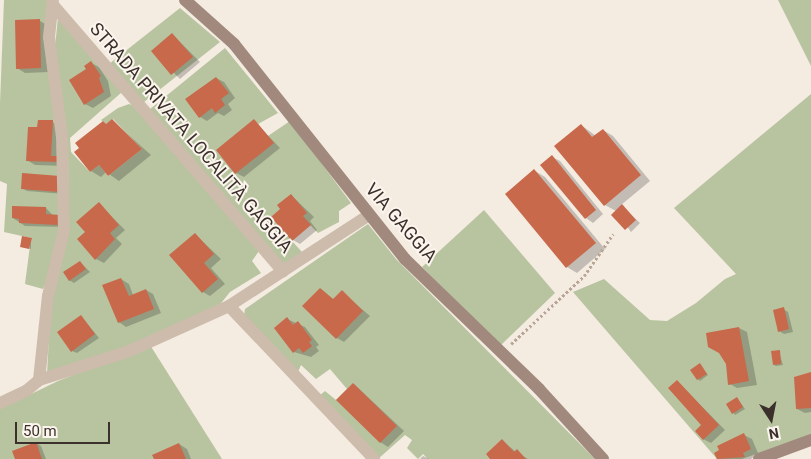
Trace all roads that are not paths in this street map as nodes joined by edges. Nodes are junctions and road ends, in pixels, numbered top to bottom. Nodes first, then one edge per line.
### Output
1 (184, 0) edge
2 (53, 2) edge
3 (369, 216) junction
4 (283, 271) junction
5 (229, 306) junction
6 (39, 380) junction
7 (0, 403) edge
8 (811, 440) edge
9 (374, 459) edge
10 (603, 459) edge
11 (759, 459) edge

1 - 3 street, VIA GAGGIA
2 - 4 street, STRADA PRIVATA LOCALITÀ GAGGIA
2 - 6 street
3 - 4 street, STRADA PRIVATA LOCALITÀ GAGGIA
3 - 10 street, VIA GAGGIA
4 - 5 street, STRADA PRIVATA LOCALITÀ GAGGIA
5 - 6 street, STRADA PRIVATA LOCALITÀ GAGGIA
5 - 9 street
6 - 7 street, STRADA PRIVATA LOCALITÀ GAGGIA
8 - 11 street

